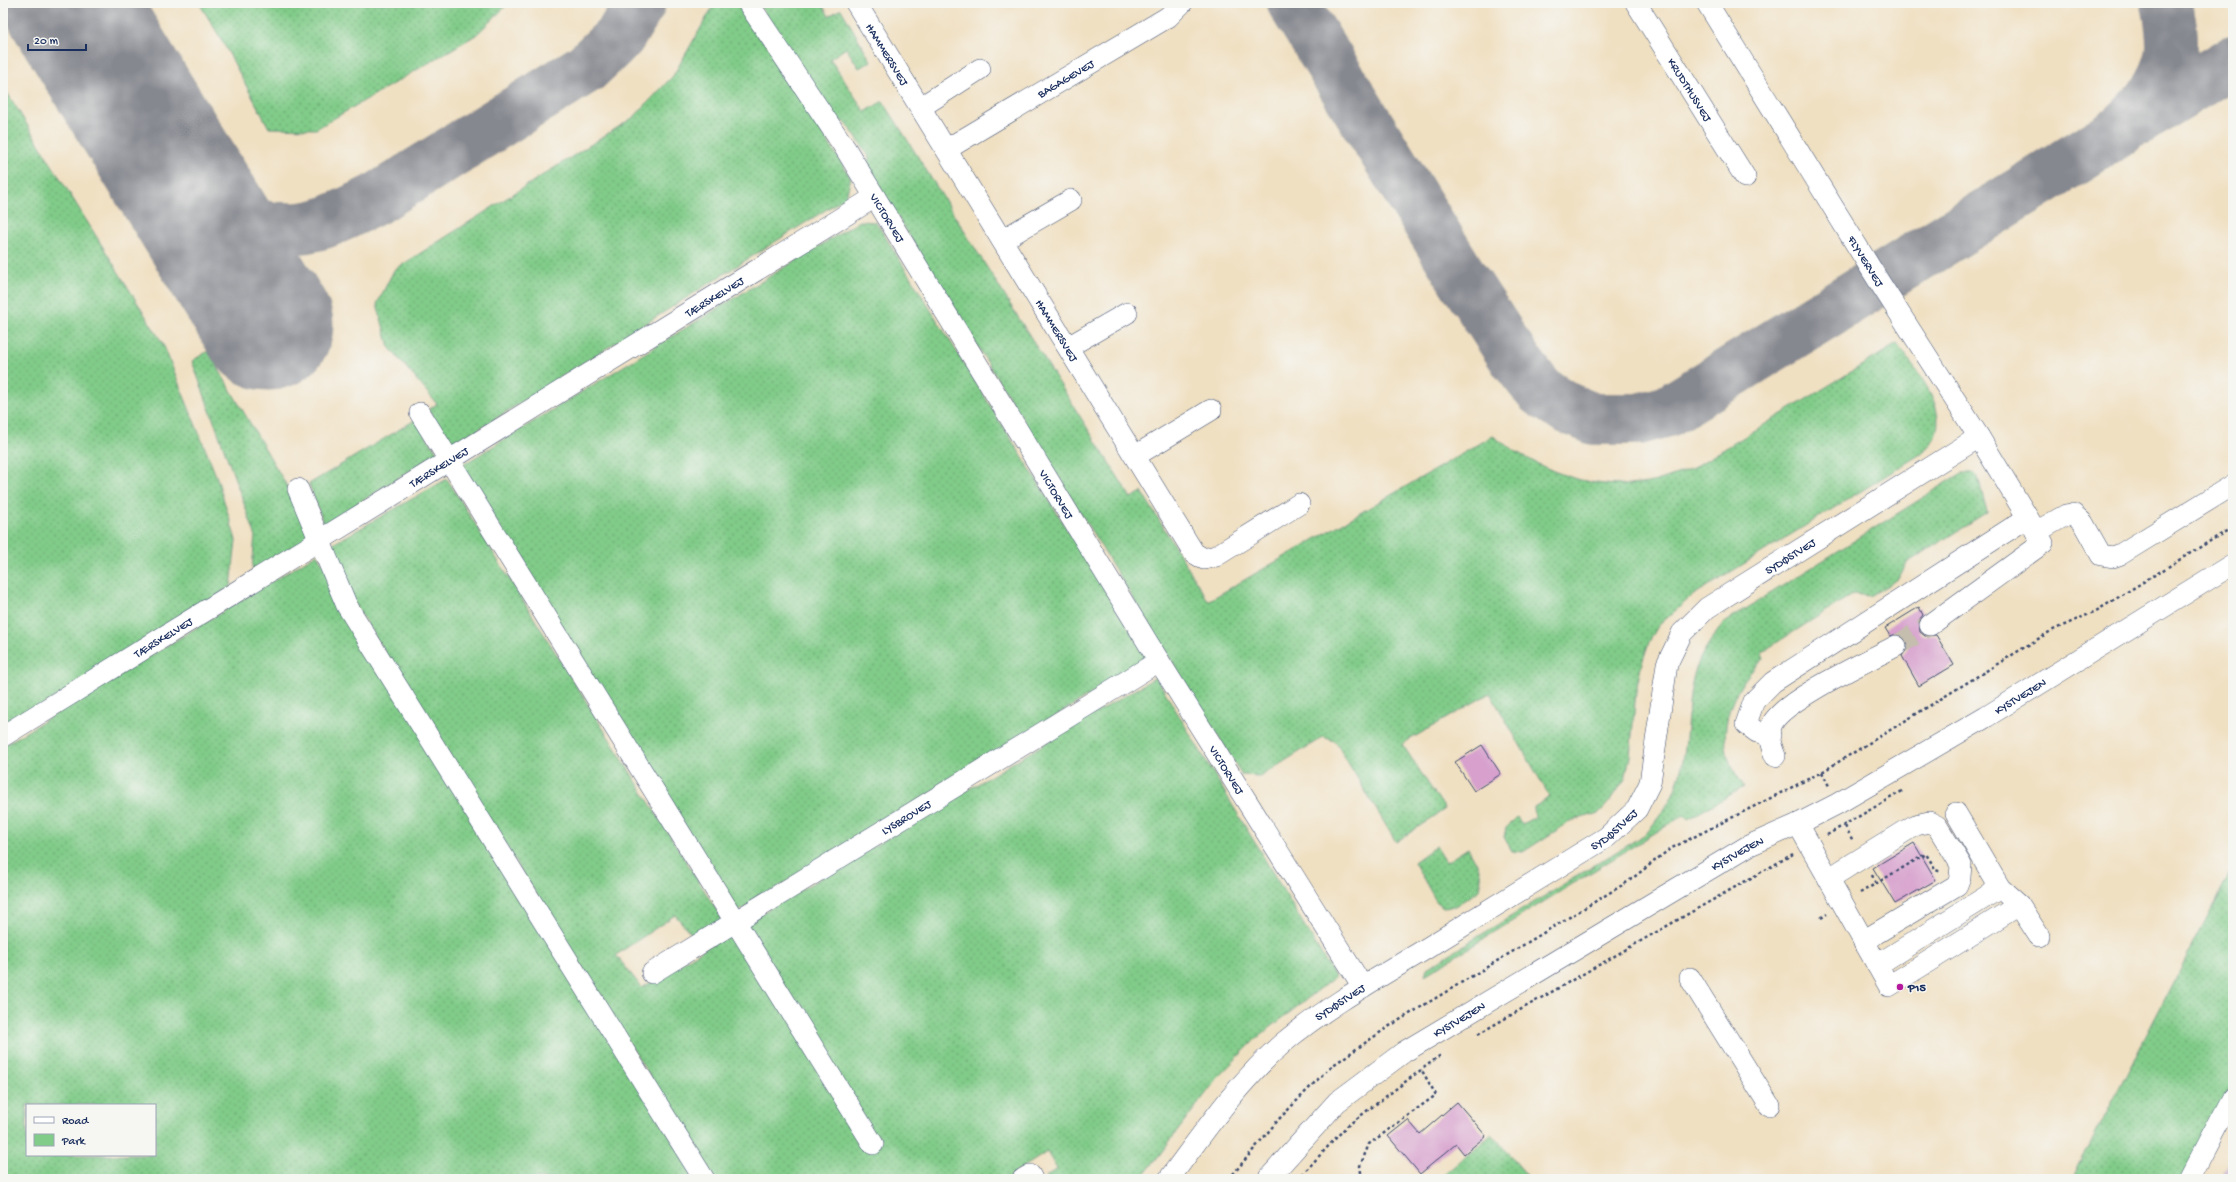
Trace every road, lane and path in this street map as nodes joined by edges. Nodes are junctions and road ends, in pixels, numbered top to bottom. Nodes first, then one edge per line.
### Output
1 (748, 3) edge
2 (856, 3) edge
3 (1182, 3) edge
4 (1636, 3) edge
5 (1707, 3) edge
6 (980, 69) dead end
7 (921, 107) junction
8 (947, 149) junction
9 (1745, 177) dead end
10 (875, 197) junction
11 (1071, 200) dead end
12 (1002, 240) junction
13 (1127, 312) dead end
14 (1068, 347) junction
15 (1211, 410) dead end
16 (420, 413) dead end
17 (1979, 437) junction
18 (1135, 456) junction
19 (448, 461) junction
20 (2233, 485) edge
21 (298, 489) dead end
22 (1299, 504) dead end
23 (2031, 525) junction
24 (2233, 527) edge
25 (320, 540) junction
26 (2233, 564) edge
27 (1930, 625) tunnel mouth
28 (1896, 646) tunnel mouth
29 (1159, 661) junction
30 (1770, 735) junction
31 (3, 736) edge
32 (1775, 756) dead end
33 (1822, 772) junction
34 (1906, 789) dead end
35 (1837, 804) junction
36 (1956, 813) dead end
37 (1798, 824) junction
38 (1845, 826) junction
39 (1810, 844) junction
40 (1862, 858) junction
41 (1960, 877) junction
42 (1828, 878) junction
43 (1876, 884) junction
44 (2000, 888) junction
45 (1843, 904) junction
46 (2019, 905) junction
47 (1821, 918) dead end
48 (735, 922) junction
49 (2039, 936) dead end
50 (1864, 943) junction
51 (1877, 965) junction
52 (652, 973) dead end
53 (1690, 978) dead end
54 (1363, 987) junction
55 (1474, 1036) dead end
56 (1410, 1048) junction
57 (1446, 1052) dead end
58 (1422, 1070) junction
59 (2233, 1097) edge
60 (1769, 1105) dead end
61 (873, 1144) dead end
62 (704, 1179) edge
63 (1023, 1179) edge
64 (1032, 1179) edge
65 (1169, 1179) edge
66 (1229, 1179) edge
67 (1268, 1179) edge
68 (1298, 1179) edge
69 (1362, 1179) edge
70 (2190, 1179) edge

1 - 10 street, VICTORVEJ
2 - 7 street, HAMMERSVEJ
3 - 8 street, BAGAGEVEJ
4 - 9 street, KRUDTHUSVEJ
5 - 17 street, FLYVERVEJ
6 - 7 street
7 - 8 street, HAMMERSVEJ
8 - 12 street, HAMMERSVEJ
10 - 19 street, TÆRSKELVEJ
10 - 29 street, VICTORVEJ
11 - 12 street
12 - 14 street, HAMMERSVEJ
13 - 14 street
14 - 18 street, HAMMERSVEJ
15 - 18 street
16 - 19 street
17 - 23 street, FLYVERVEJ
17 - 54 street, SYDØSTVEJ
18 - 22 street, HAMMERSVEJ
19 - 25 street, TÆRSKELVEJ
19 - 48 street
20 - 23 street
21 - 25 street
23 - 27 street
23 - 30 street
24 - 33 path
25 - 31 street, TÆRSKELVEJ
25 - 62 street
26 - 35 street, KYSTVEJEN
28 - 30 street
29 - 48 street, LYSBROVEJ
29 - 54 street, VICTORVEJ
30 - 32 street
33 - 35 path
33 - 66 path
34 - 38 path
35 - 37 street, KYSTVEJEN
35 - 38 path
36 - 44 street
37 - 39 street
37 - 56 street, KYSTVEJEN
38 - 39 path
38 - 40 path
39 - 42 street
39 - 55 path
40 - 41 street
40 - 42 street
40 - 43 path
41 - 43 path
41 - 50 street
42 - 45 street
43 - 45 path
44 - 46 street
44 - 51 street
45 - 47 path
45 - 50 street
46 - 49 street
46 - 51 street
48 - 52 street, LYSBROVEJ
48 - 61 street
50 - 51 street
53 - 60 street
54 - 65 street, SYDØSTVEJ
56 - 58 path
56 - 67 street, KYSTVEJEN
57 - 58 path
58 - 68 path
58 - 69 path
59 - 70 street
63 - 64 street

